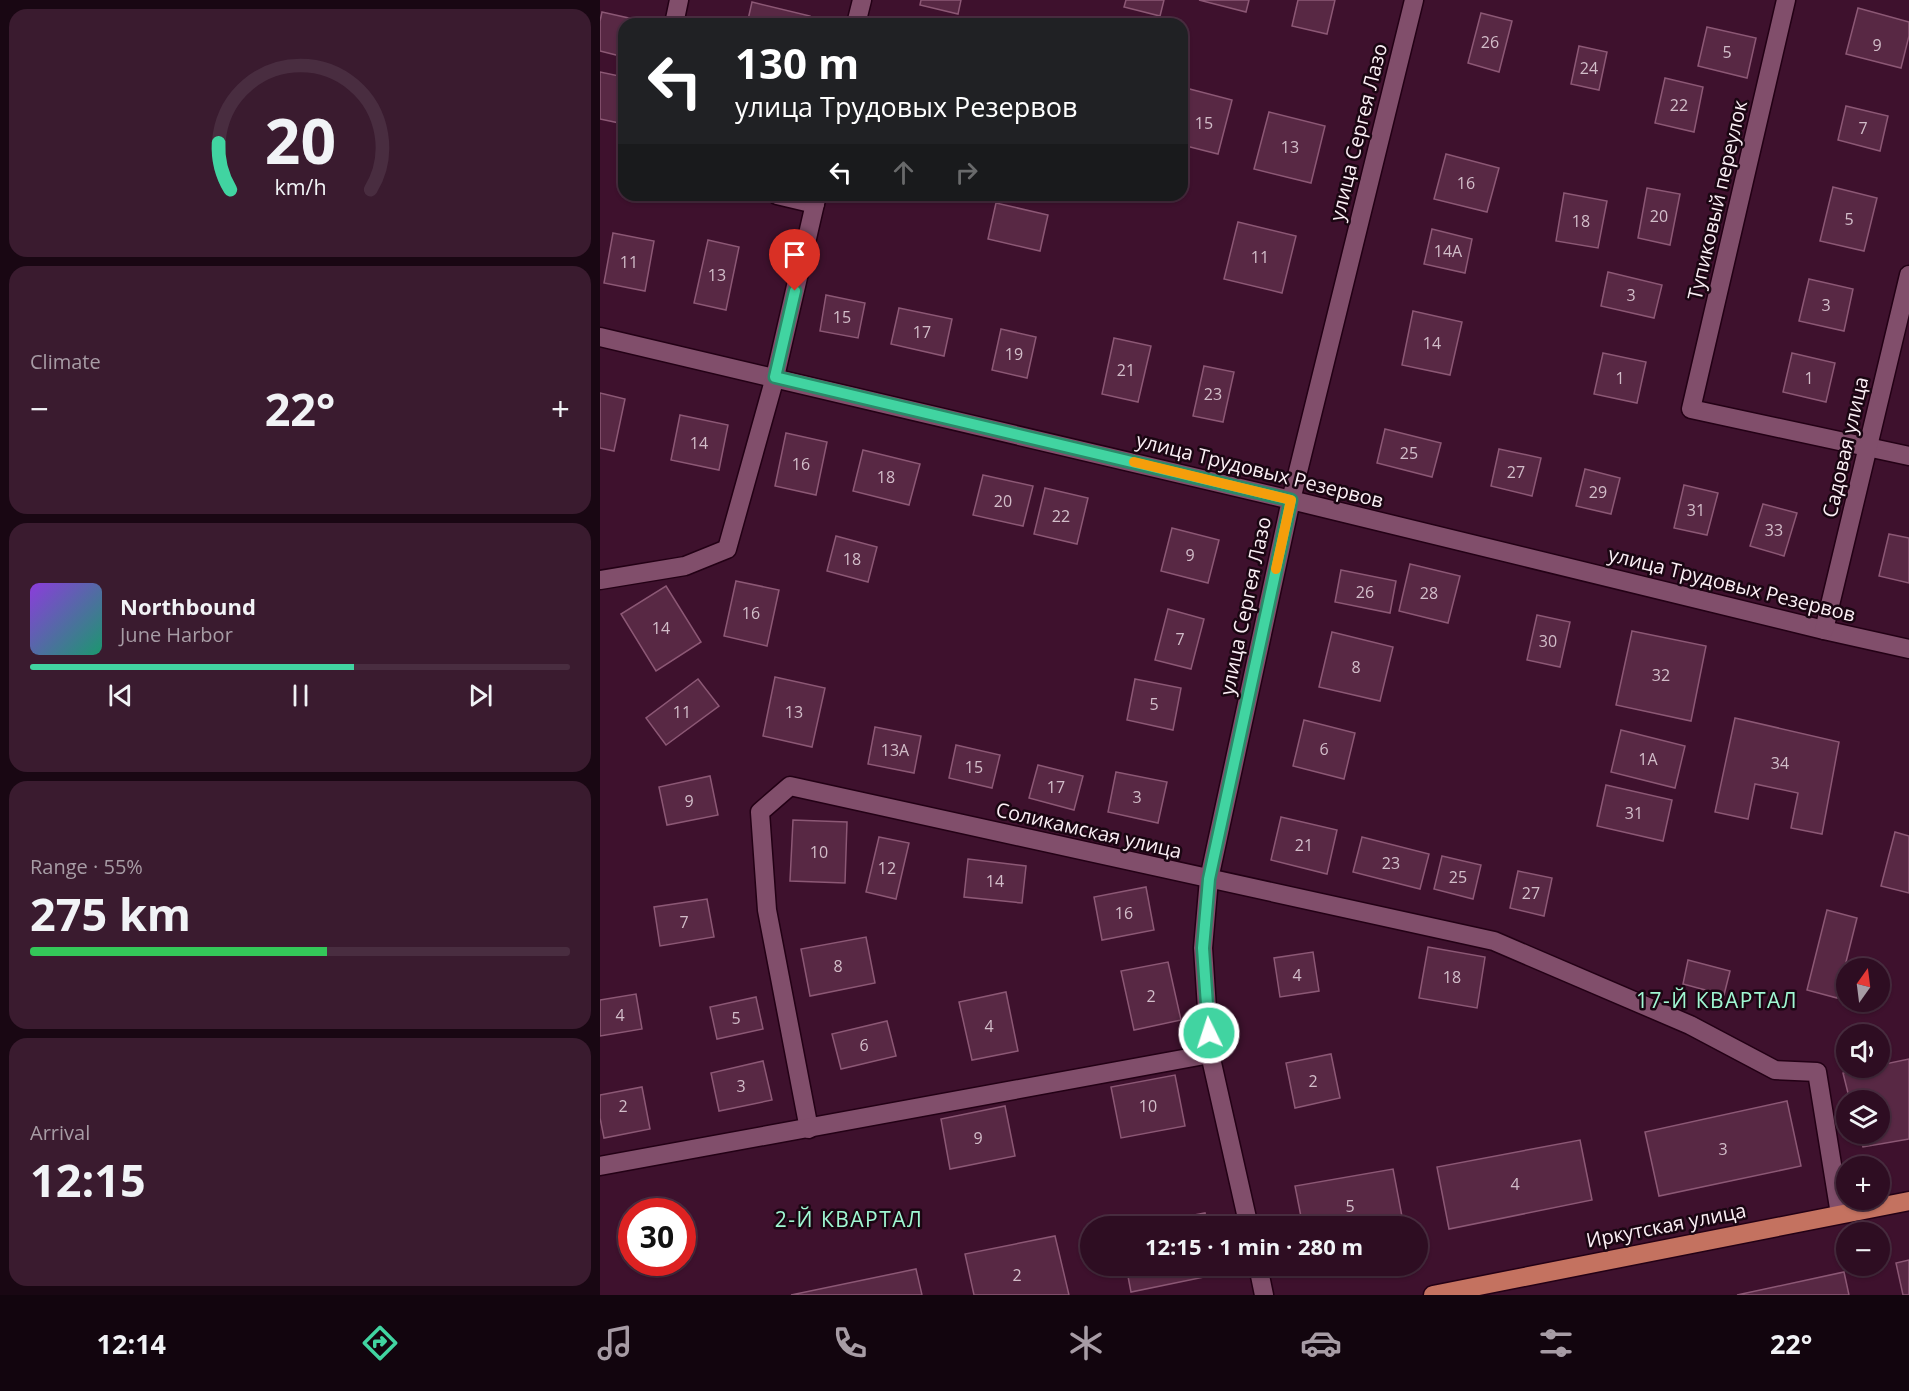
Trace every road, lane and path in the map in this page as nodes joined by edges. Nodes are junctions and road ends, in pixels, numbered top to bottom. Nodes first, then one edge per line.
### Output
1 (679, 0) edge
2 (862, 0) edge
3 (1414, 0) edge
4 (1786, 0) edge
5 (675, 18) edge
6 (858, 18) edge
7 (816, 201) edge
8 (1909, 275) edge
9 (600, 337) edge
10 (775, 377) junction
11 (1868, 446) junction
12 (1909, 456) edge
13 (1291, 500) junction
14 (600, 580) edge
15 (1824, 630) junction
16 (1909, 649) edge
17 (1209, 879) junction
18 (1210, 1054) junction
19 (809, 1129) junction
20 (600, 1166) edge
21 (1909, 1201) edge
22 (1840, 1214) junction
23 (1247, 1216) edge
24 (1260, 1276) edge
25 (1264, 1295) edge
26 (1433, 1295) edge

1 - 5 street
2 - 6 street
3 - 13 street, улица Сергея Лазо
4 - 11 street, Тупиковый переулок
7 - 10 street
8 - 11 street, Садовая улица
9 - 10 street, улица Трудовых Резервов
10 - 13 street, улица Трудовых Резервов
10 - 14 street
11 - 12 street
11 - 15 street, Садовая улица
13 - 15 street, улица Трудовых Резервов
13 - 17 street, улица Сергея Лазо
15 - 16 street, улица Трудовых Резервов
17 - 18 street, улица Сергея Лазо
17 - 19 street, Соликамская улица
17 - 22 street, Соликамская улица
18 - 19 street
18 - 23 street, улица Сергея Лазо
19 - 20 street
21 - 22 main road, Иркутская улица
22 - 26 main road, Иркутская улица
24 - 25 street

